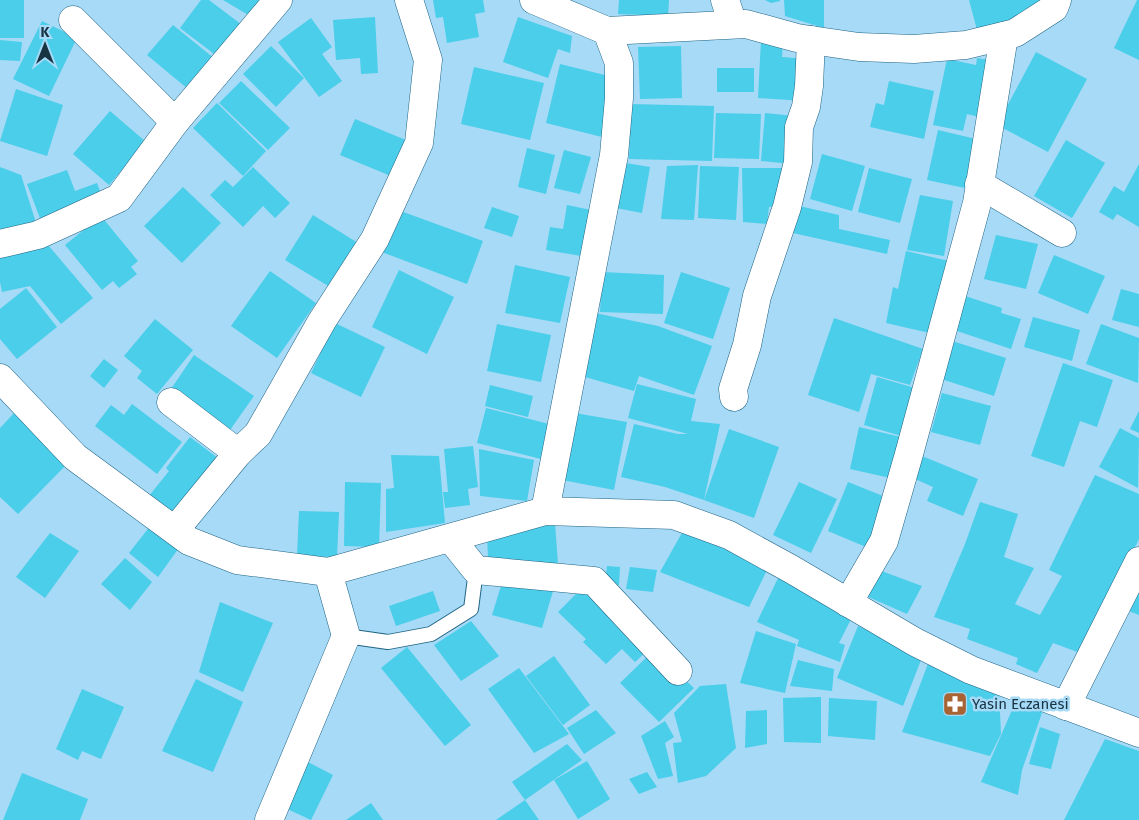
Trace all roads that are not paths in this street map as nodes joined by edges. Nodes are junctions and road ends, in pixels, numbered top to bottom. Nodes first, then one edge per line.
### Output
1 (278, 0) edge
2 (409, 0) edge
3 (534, 0) edge
4 (1057, 0) edge
5 (729, 12) edge
6 (73, 20) dead end
7 (607, 31) junction
8 (1004, 36) junction
9 (811, 40) junction
10 (175, 122) junction
11 (978, 184) junction
12 (1062, 233) dead end
13 (0, 244) edge
14 (0, 378) edge
15 (734, 397) dead end
16 (171, 402) dead end
17 (238, 453) junction
18 (545, 511) junction
19 (175, 530) junction
20 (451, 539) junction
21 (1139, 561) edge
22 (476, 570) junction
23 (328, 572) junction
24 (848, 603) junction
25 (346, 636) junction
26 (678, 671) dead end
27 (1066, 706) junction
28 (1139, 733) edge
29 (269, 820) edge

1 - 10 street
2 - 17 street
3 - 7 street
4 - 8 street
5 - 7 street
5 - 9 street
6 - 10 street
7 - 18 street
8 - 9 street
8 - 11 street
9 - 15 street
10 - 13 street
11 - 12 street
11 - 24 street
14 - 19 street
16 - 17 street
17 - 19 street
18 - 20 street
18 - 24 street
19 - 23 street
20 - 22 street
20 - 23 street
21 - 27 street
22 - 25 lane
22 - 26 street
23 - 25 street
24 - 27 street
25 - 29 street
27 - 28 street

